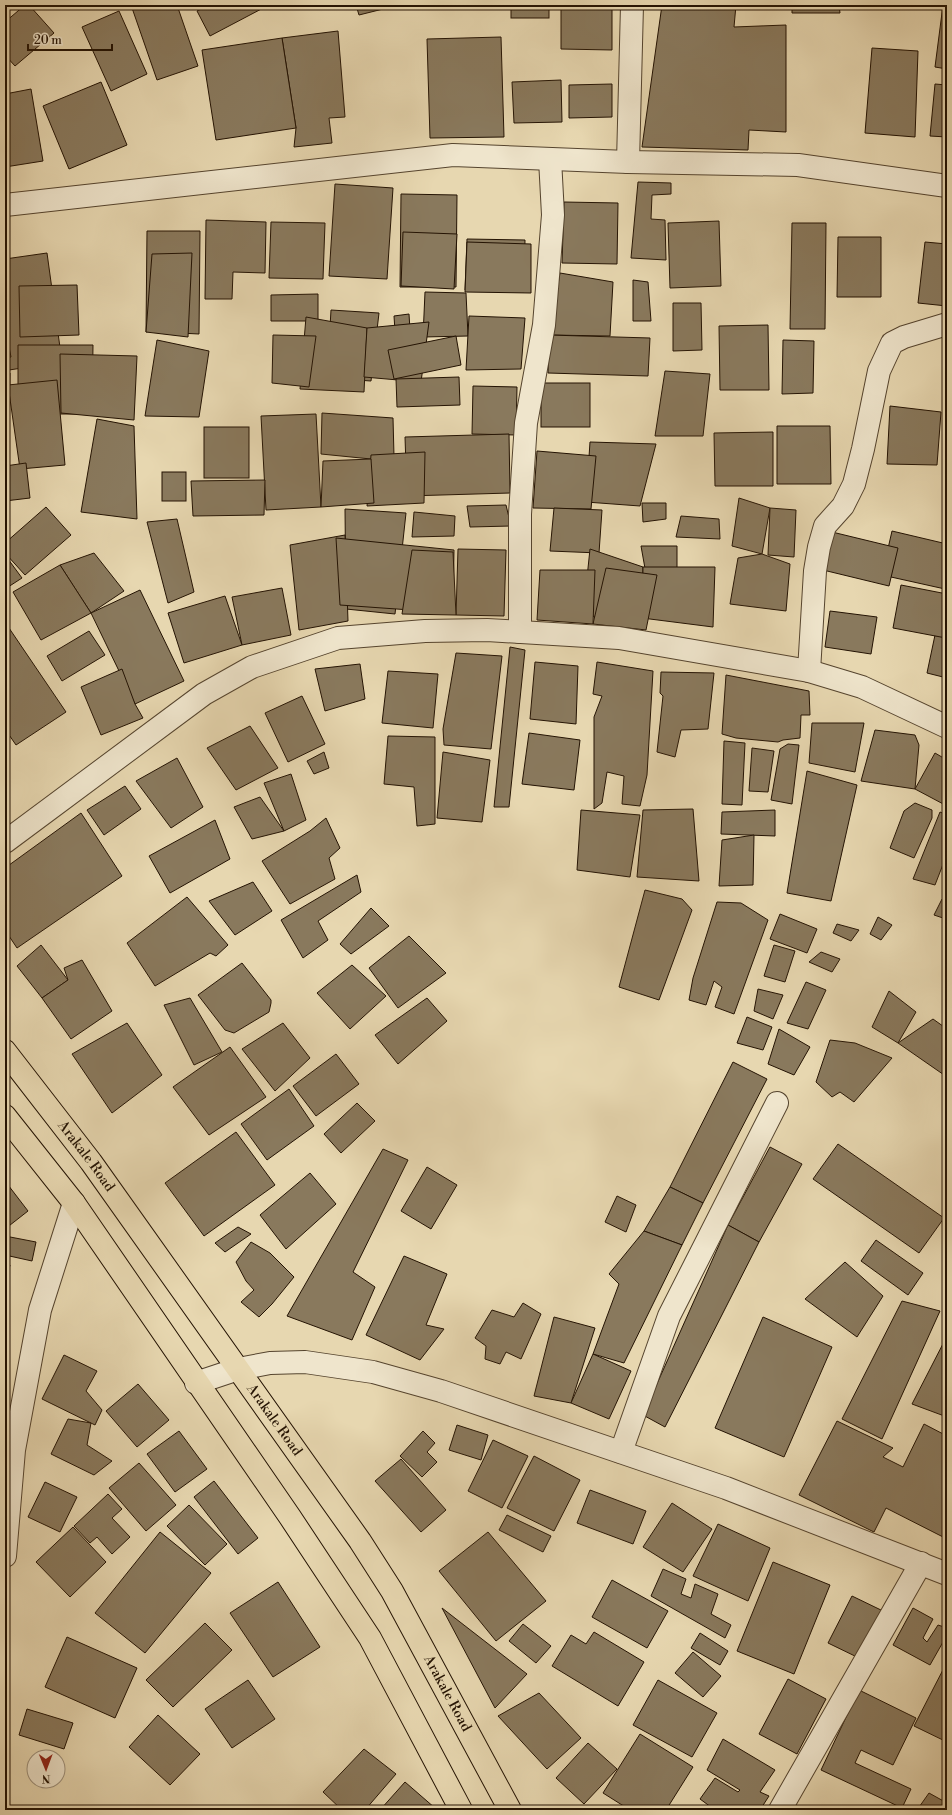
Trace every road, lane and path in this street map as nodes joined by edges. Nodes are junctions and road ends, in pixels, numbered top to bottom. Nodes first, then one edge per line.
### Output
1 (632, 5) edge
2 (550, 159) junction
3 (628, 162) junction
4 (947, 186) edge
5 (5, 205) edge
6 (947, 324) edge
7 (520, 632) junction
8 (809, 671) junction
9 (947, 727) edge
10 (5, 842) edge
11 (5, 1051) edge
12 (777, 1103) dead end
13 (5, 1116) edge
14 (74, 1204) junction
15 (238, 1370) junction
16 (196, 1383) junction
17 (621, 1452) junction
18 (5, 1556) edge
19 (920, 1563) junction
20 (947, 1574) edge
21 (461, 1810) edge
22 (510, 1810) edge
23 (780, 1810) edge

1 - 3 street
2 - 3 street
2 - 5 street
2 - 7 street
3 - 4 street
6 - 8 street
7 - 8 street
7 - 10 street
8 - 9 street
11 - 15 main road, Arakale Road
12 - 17 street
13 - 14 main road
14 - 16 main road
14 - 18 street
15 - 16 street
15 - 17 street
15 - 22 main road, Arakale Road
16 - 21 main road
17 - 19 street
19 - 20 street
19 - 23 street

